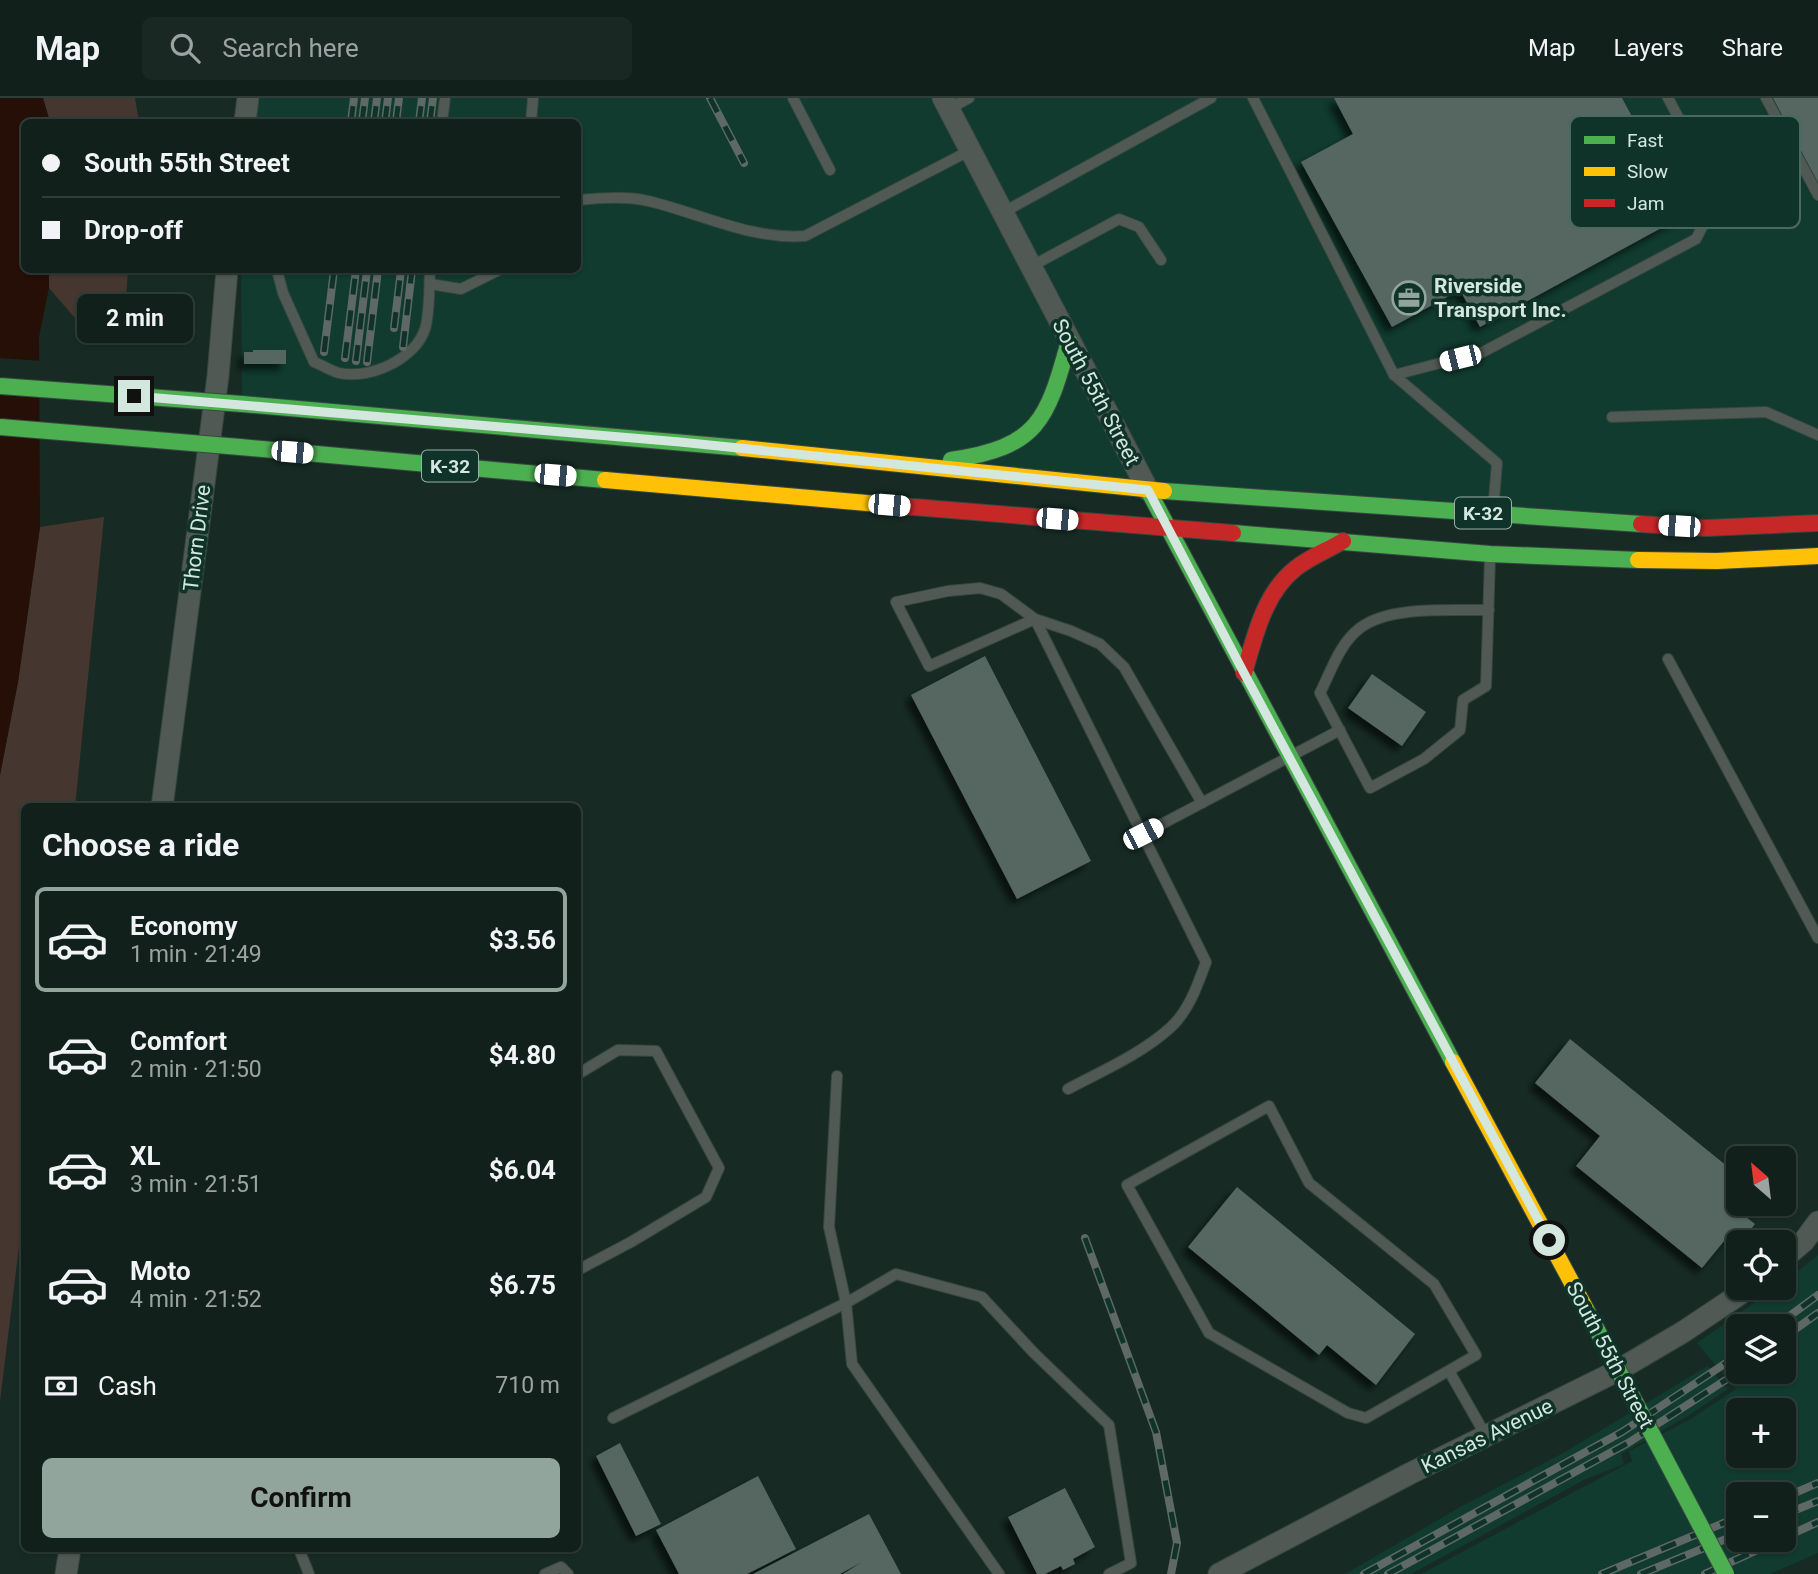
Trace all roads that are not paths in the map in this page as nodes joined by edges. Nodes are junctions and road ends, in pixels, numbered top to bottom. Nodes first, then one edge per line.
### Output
1 (248, 98) edge
2 (445, 98) edge
3 (533, 98) edge
4 (793, 98) edge
5 (969, 98) edge
6 (1211, 98) edge
7 (1253, 98) edge
8 (1668, 98) edge
9 (1766, 98) edge
10 (946, 103) edge
11 (1678, 116) edge
12 (1776, 116) edge
13 (245, 119) edge
14 (442, 119) edge
15 (531, 119) edge
16 (969, 150) junction
17 (1800, 161) edge
18 (830, 170) dead end
19 (1818, 195) edge
20 (581, 200) edge
21 (1002, 213) junction
22 (1702, 228) edge
23 (1161, 260) dead end
24 (1030, 267) junction
25 (227, 273) edge
26 (278, 273) edge
27 (430, 273) edge
28 (493, 273) edge
29 (430, 284) junction
30 (1069, 341) junction
31 (1394, 374) junction
32 (0, 386) edge
33 (1612, 417) dead end
34 (0, 427) edge
35 (1818, 435) edge
36 (897, 465) junction
37 (1148, 490) junction
38 (1493, 514) junction
39 (1818, 523) edge
40 (1168, 528) junction
41 (1343, 541) junction
42 (1490, 554) junction
43 (1818, 556) edge
44 (1489, 610) junction
45 (1035, 619) junction
46 (1668, 660) dead end
47 (1244, 673) junction
48 (1340, 730) junction
49 (1289, 756) junction
50 (163, 803) edge
51 (1202, 803) junction
52 (1143, 834) junction
53 (1818, 938) edge
54 (581, 1072) edge
55 (837, 1076) dead end
56 (1068, 1089) dead end
57 (1818, 1222) edge
58 (1796, 1248) edge
59 (581, 1268) edge
60 (1731, 1300) edge
61 (846, 1303) junction
62 (1449, 1371) junction
63 (613, 1418) dead end
64 (1486, 1436) junction
65 (69, 1552) edge
66 (300, 1552) edge
67 (66, 1574) edge
68 (309, 1574) edge
69 (545, 1574) edge
70 (568, 1574) edge
71 (999, 1574) edge
72 (1109, 1574) edge
73 (1219, 1574) edge
74 (1726, 1574) edge

1 - 13 street
2 - 14 lane
3 - 15 lane
4 - 18 lane
5 - 10 lane
6 - 21 lane
7 - 31 lane
8 - 11 lane
9 - 12 lane
10 - 16 street, South 55th Street
16 - 20 lane
16 - 21 street, South 55th Street
17 - 19 lane
21 - 24 street, South 55th Street
22 - 31 lane
23 - 24 lane
24 - 30 street, South 55th Street
25 - 50 street, Thorn Drive
26 - 29 lane
27 - 29 lane
28 - 29 lane
30 - 36 main road
30 - 37 street, South 55th Street
31 - 38 lane
32 - 36 main road, K-32, bridge
33 - 35 lane
34 - 40 main road, K-32, bridge
36 - 37 main road, K-32
37 - 38 main road, K-32
37 - 40 main road, South 55th Street
38 - 39 main road, K-32
40 - 41 main road, K-32
40 - 47 main road, South 55th Street
41 - 42 main road, K-32
41 - 47 main road
42 - 43 main road, K-32
42 - 44 lane
44 - 48 lane
44 - 48 lane
45 - 45 lane
45 - 51 lane
45 - 52 lane
46 - 53 lane
47 - 49 main road, South 55th Street
48 - 49 lane
49 - 51 lane
49 - 74 main road, South 55th Street, bridge
51 - 52 lane
52 - 56 lane
54 - 59 lane
55 - 61 lane
57 - 58 street
60 - 64 street, Kansas Avenue
61 - 63 lane
61 - 71 lane
61 - 72 lane
62 - 62 lane
62 - 64 lane
64 - 73 street, Kansas Avenue
65 - 67 street
66 - 68 lane
69 - 70 lane

